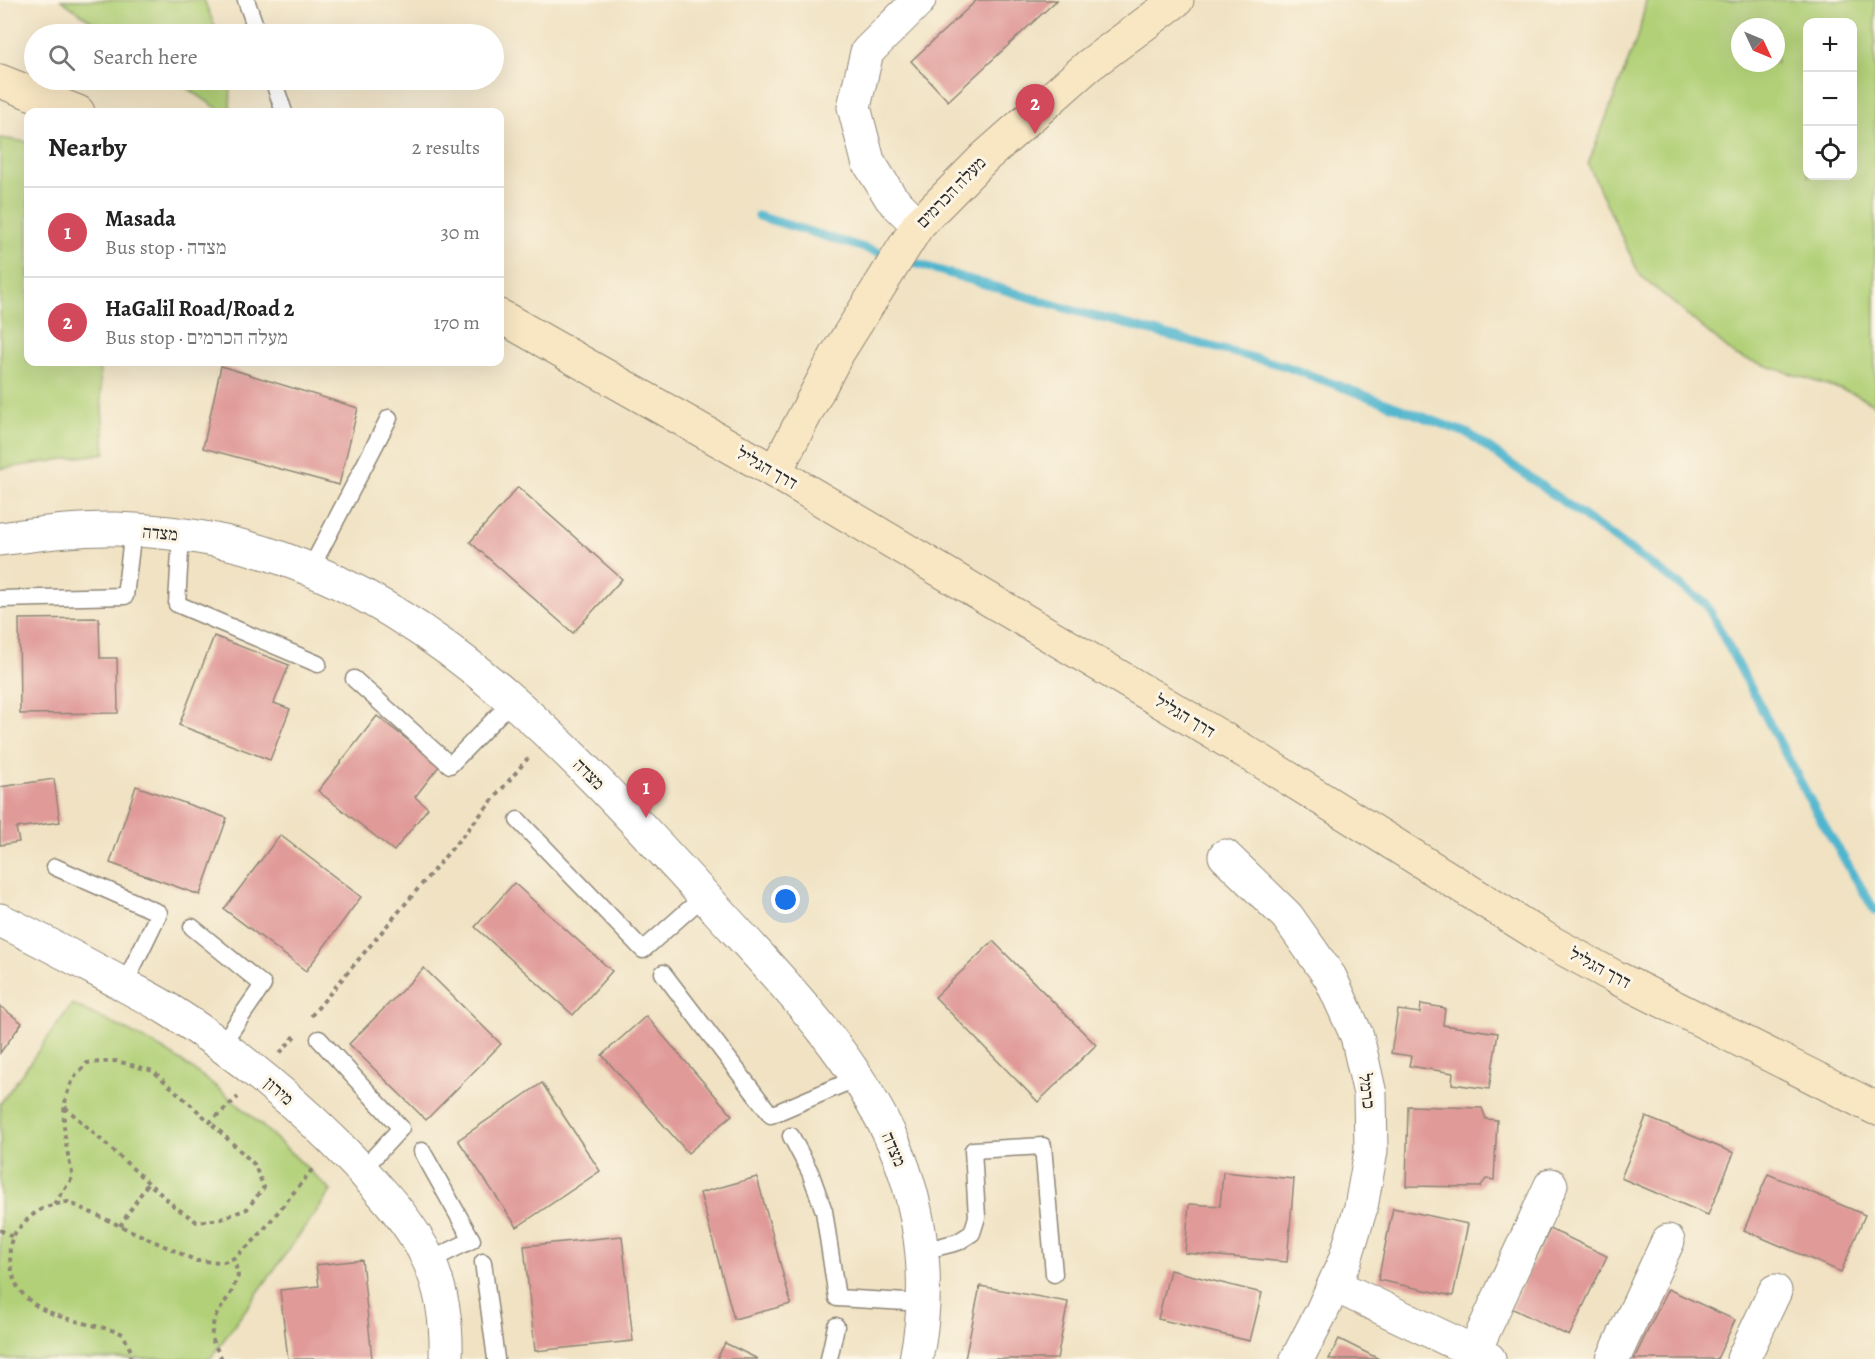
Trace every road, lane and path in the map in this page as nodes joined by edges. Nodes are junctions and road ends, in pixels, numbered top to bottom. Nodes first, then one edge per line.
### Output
1 (246, 0) edge
2 (919, 0) edge
3 (1177, 0) edge
4 (254, 24) edge
5 (0, 81) edge
6 (276, 90) edge
7 (68, 108) edge
8 (283, 108) edge
9 (918, 225) junction
10 (504, 318) edge
11 (388, 418) dead end
12 (775, 472) junction
13 (133, 531) junction
14 (181, 534) junction
15 (0, 539) edge
16 (310, 570) junction
17 (0, 599) edge
18 (318, 664) dead end
19 (354, 679) dead end
20 (512, 701) junction
21 (549, 734) junction
22 (518, 820) dead end
23 (1225, 856) dead end
24 (55, 867) dead end
25 (704, 896) junction
26 (0, 920) edge
27 (192, 927) dead end
28 (663, 973) dead end
29 (124, 985) junction
30 (307, 1022) dead end
31 (299, 1031) dead end
32 (319, 1039) dead end
33 (220, 1047) junction
34 (261, 1076) junction
35 (857, 1078) junction
36 (64, 1107) junction
37 (1875, 1107) edge
38 (210, 1122) junction
39 (791, 1136) dead end
40 (335, 1141) junction
41 (422, 1151) dead end
42 (362, 1170) junction
43 (148, 1183) junction
44 (1551, 1185) dead end
45 (54, 1204) junction
46 (120, 1226) junction
47 (0, 1230) edge
48 (13, 1237) junction
49 (1668, 1241) dead end
50 (923, 1251) junction
51 (234, 1258) junction
52 (429, 1262) junction
53 (483, 1262) dead end
54 (1054, 1274) dead end
55 (1334, 1285) junction
56 (1775, 1291) dead end
57 (924, 1304) junction
58 (836, 1326) dead end
59 (1482, 1355) edge
60 (130, 1359) edge
61 (222, 1359) edge
62 (446, 1359) edge
63 (496, 1359) edge
64 (829, 1359) edge
65 (916, 1359) edge
66 (1297, 1359) edge
67 (1613, 1359) edge
68 (1743, 1359) edge

1 - 4 lane
2 - 9 street
3 - 9 street, מעלה הכרמים
5 - 7 street
6 - 8 lane
9 - 12 street, מעלה הכרמים
10 - 12 street, דרך הגליל
11 - 16 lane
12 - 37 street, דרך הגליל
13 - 14 street, מצדה
13 - 15 street, מצדה
13 - 17 lane
14 - 16 street, מצדה
14 - 18 lane
16 - 20 street, מצדה
19 - 20 lane
20 - 21 street, מצדה
21 - 25 street, מצדה
21 - 30 path
22 - 25 lane
23 - 55 street, כרמל
24 - 29 lane
25 - 35 street, מצדה
26 - 29 street, מירון
27 - 33 lane
28 - 35 lane
29 - 33 street, מירון
31 - 34 path
32 - 42 lane
33 - 34 street, מירון
34 - 38 path
34 - 40 street, מירון
35 - 50 street, מצדה
36 - 38 path
36 - 43 path
36 - 45 path
38 - 43 path
39 - 57 lane
40 - 42 street, מירון
40 - 51 path
41 - 52 lane
42 - 52 street, מירון
43 - 46 path
44 - 59 street
45 - 46 path
45 - 48 path
46 - 51 path
47 - 48 path
48 - 60 path
49 - 67 street
50 - 54 lane
50 - 57 street, מצדה
51 - 61 path
52 - 62 street, מירון
53 - 63 lane
55 - 59 street
55 - 66 street, כרמל
56 - 68 street
57 - 65 street, מצדה
58 - 64 lane

